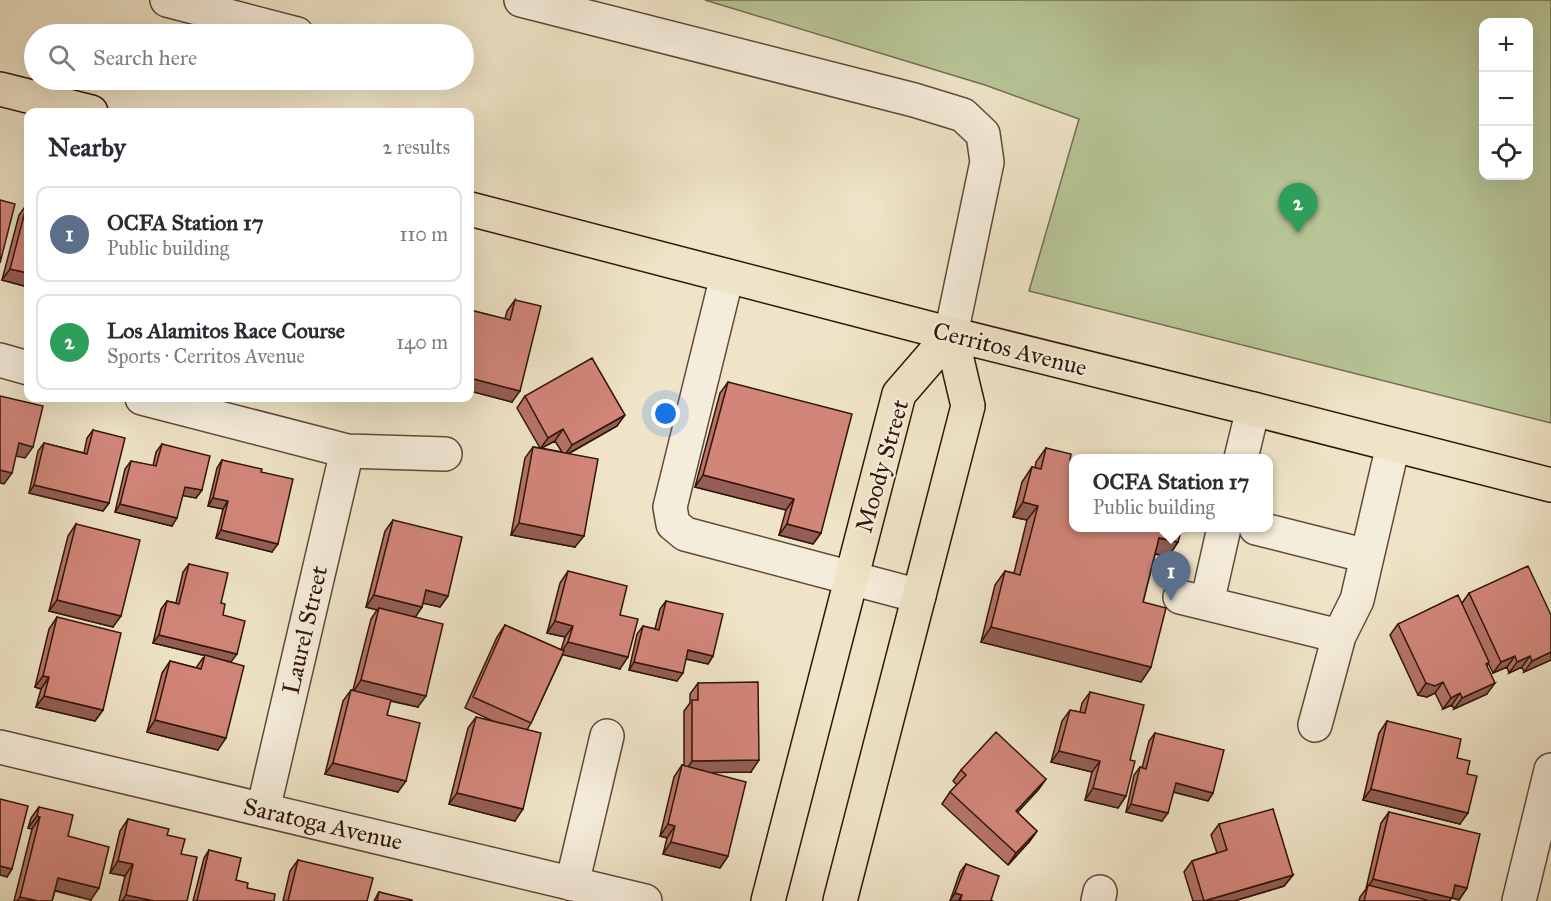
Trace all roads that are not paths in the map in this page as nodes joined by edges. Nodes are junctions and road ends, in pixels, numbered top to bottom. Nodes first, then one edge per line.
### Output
1 (167, 0) edge
2 (521, 0) edge
3 (259, 24) edge
4 (0, 89) edge
5 (75, 108) edge
6 (474, 210) edge
7 (727, 276) junction
8 (951, 334) junction
9 (0, 360) edge
10 (24, 367) edge
11 (157, 402) edge
12 (1253, 409) junction
13 (1393, 445) junction
14 (347, 451) junction
15 (445, 454) dead end
16 (1242, 454) edge
17 (1551, 485) edge
18 (1222, 532) edge
19 (1272, 532) edge
20 (1367, 556) junction
21 (851, 579) junction
22 (920, 596) junction
23 (1339, 636) junction
24 (1315, 725) dead end
25 (607, 736) dead end
26 (0, 747) edge
27 (1551, 770) edge
28 (263, 810) junction
29 (572, 884) junction
30 (645, 901) edge
31 (768, 901) edge
32 (840, 901) edge
33 (1519, 901) edge

1 - 3 street
2 - 8 street
4 - 5 main road
6 - 7 main road, Cerritos Avenue
7 - 8 main road, Cerritos Avenue
7 - 21 street
8 - 12 main road, Cerritos Avenue
8 - 21 main road, Moody Street
8 - 22 main road
9 - 10 street
11 - 14 street
12 - 13 main road, Cerritos Avenue
12 - 16 street
13 - 17 main road, Cerritos Avenue
13 - 20 street
14 - 15 street
14 - 28 street, Laurel Street
18 - 23 street
19 - 20 street
20 - 23 street
21 - 22 street
21 - 31 main road, Moody Street
22 - 32 main road
23 - 24 street
25 - 29 street
26 - 28 street, Saratoga Avenue
27 - 33 street
28 - 29 street, Saratoga Avenue
29 - 30 street, Saratoga Avenue

